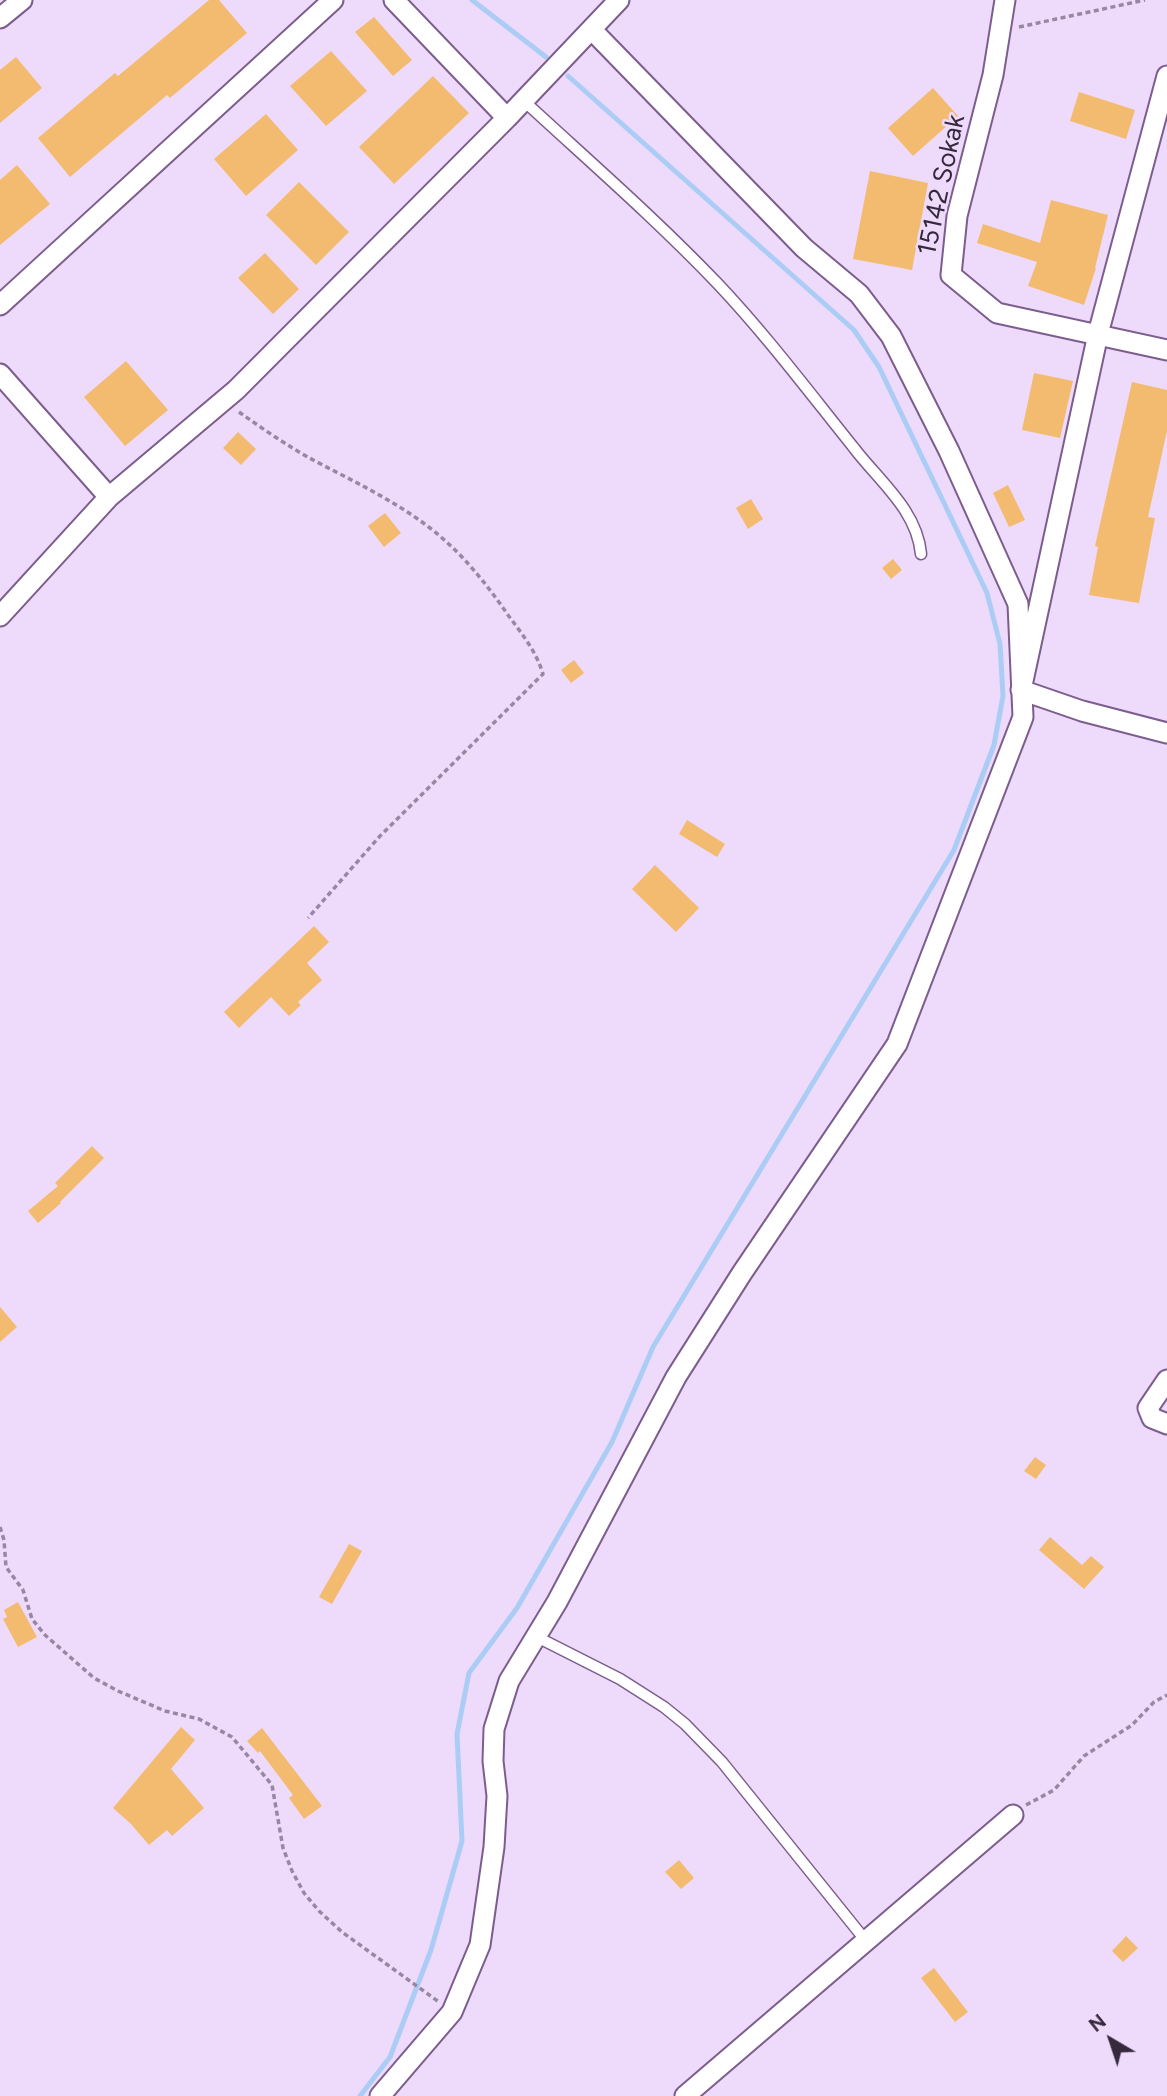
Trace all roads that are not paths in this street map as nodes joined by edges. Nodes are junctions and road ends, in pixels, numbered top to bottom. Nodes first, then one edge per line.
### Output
1 (22, 0) edge
2 (333, 0) edge
3 (394, 0) edge
4 (619, 0) edge
5 (1005, 0) edge
6 (0, 18) edge
7 (593, 30) junction
8 (1167, 76) edge
9 (524, 101) junction
10 (508, 118) junction
11 (0, 305) edge
12 (1098, 334) junction
13 (1167, 350) edge
14 (0, 374) edge
15 (109, 497) junction
16 (921, 554) dead end
17 (0, 616) edge
18 (1021, 690) junction
19 (1167, 733) edge
20 (1167, 1380) edge
21 (1167, 1424) edge
22 (537, 1637) junction
23 (1013, 1815) road end
24 (866, 1941) junction
25 (380, 2096) edge
26 (685, 2096) edge

1 - 6 street
2 - 11 street
3 - 10 street
4 - 7 street
5 - 12 street, 15142 Sokak
7 - 9 street
7 - 18 street
8 - 12 street
9 - 10 street
9 - 16 lane
10 - 15 street
12 - 13 street, 15142 Sokak
12 - 18 street
14 - 15 street
15 - 17 street
18 - 19 street
18 - 22 street
20 - 21 street
22 - 24 lane
22 - 25 street
23 - 24 street
24 - 26 street

